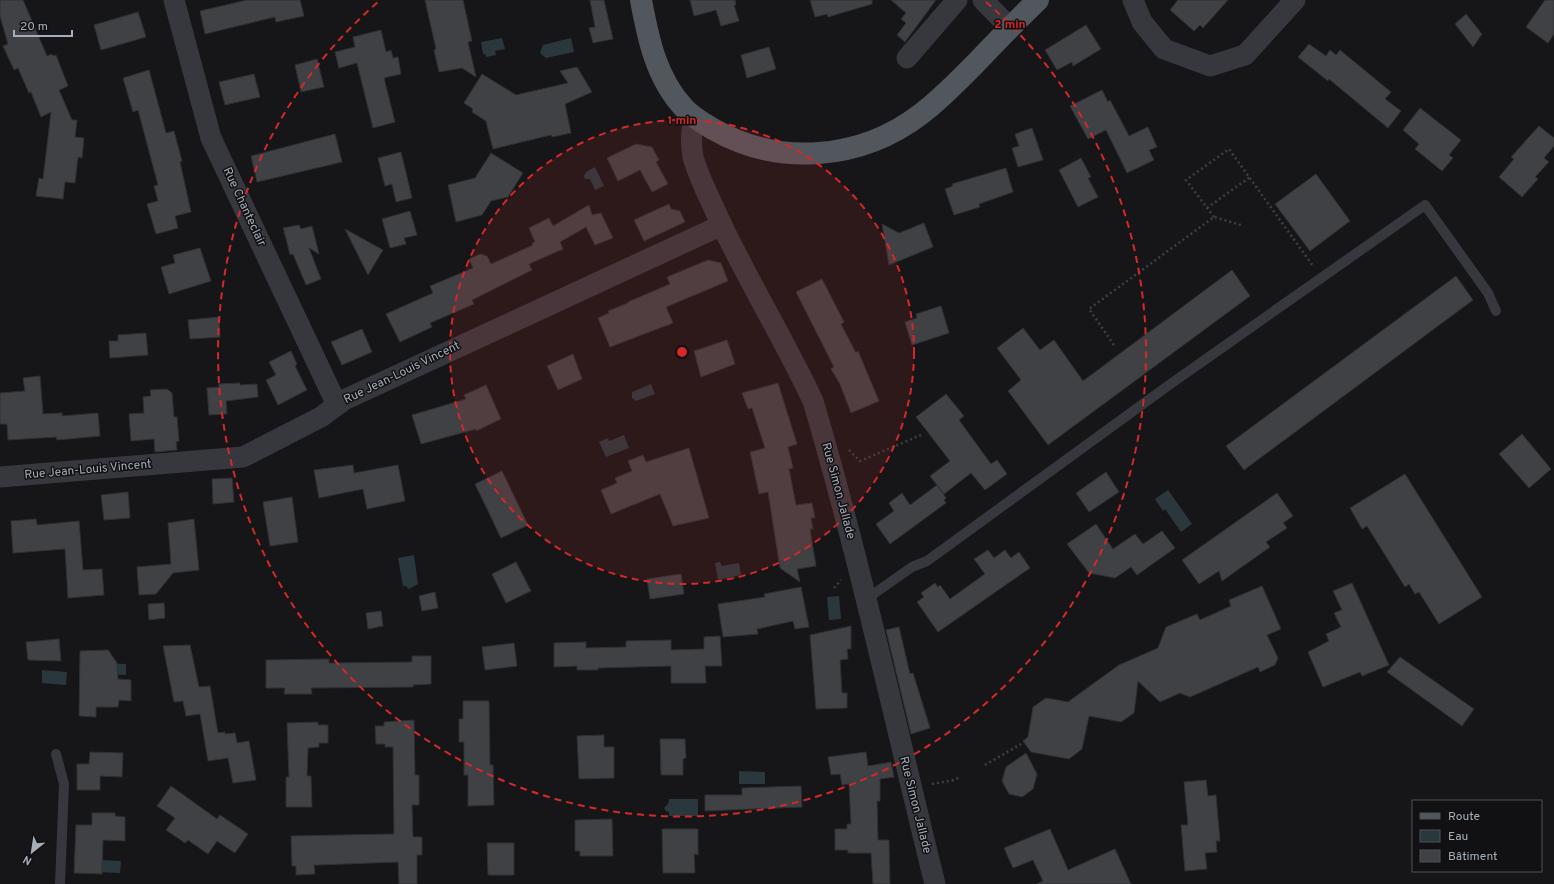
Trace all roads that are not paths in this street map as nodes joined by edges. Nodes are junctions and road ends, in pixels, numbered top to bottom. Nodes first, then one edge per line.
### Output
1 (174, 0) edge
2 (641, 0) edge
3 (957, 0) edge
4 (983, 0) edge
5 (1038, 0) edge
6 (1133, 0) edge
7 (1295, 0) edge
8 (1010, 28) junction
9 (907, 58) dead end
10 (696, 118) junction
11 (722, 224) junction
12 (1496, 311) dead end
13 (337, 405) junction
14 (0, 477) edge
15 (866, 596) junction
16 (56, 754) dead end
17 (60, 884) edge
18 (935, 884) edge

1 - 13 street, Rue Chanteclair
2 - 10 main road
3 - 9 street
4 - 8 street
5 - 8 main road
6 - 7 street
8 - 10 main road
10 - 11 street, Rue Simon Jallade
11 - 13 street, Rue Jean-Louis Vincent
11 - 15 street, Rue Simon Jallade
12 - 15 lane
13 - 14 street, Rue Jean-Louis Vincent
15 - 18 street, Rue Simon Jallade
16 - 17 lane

